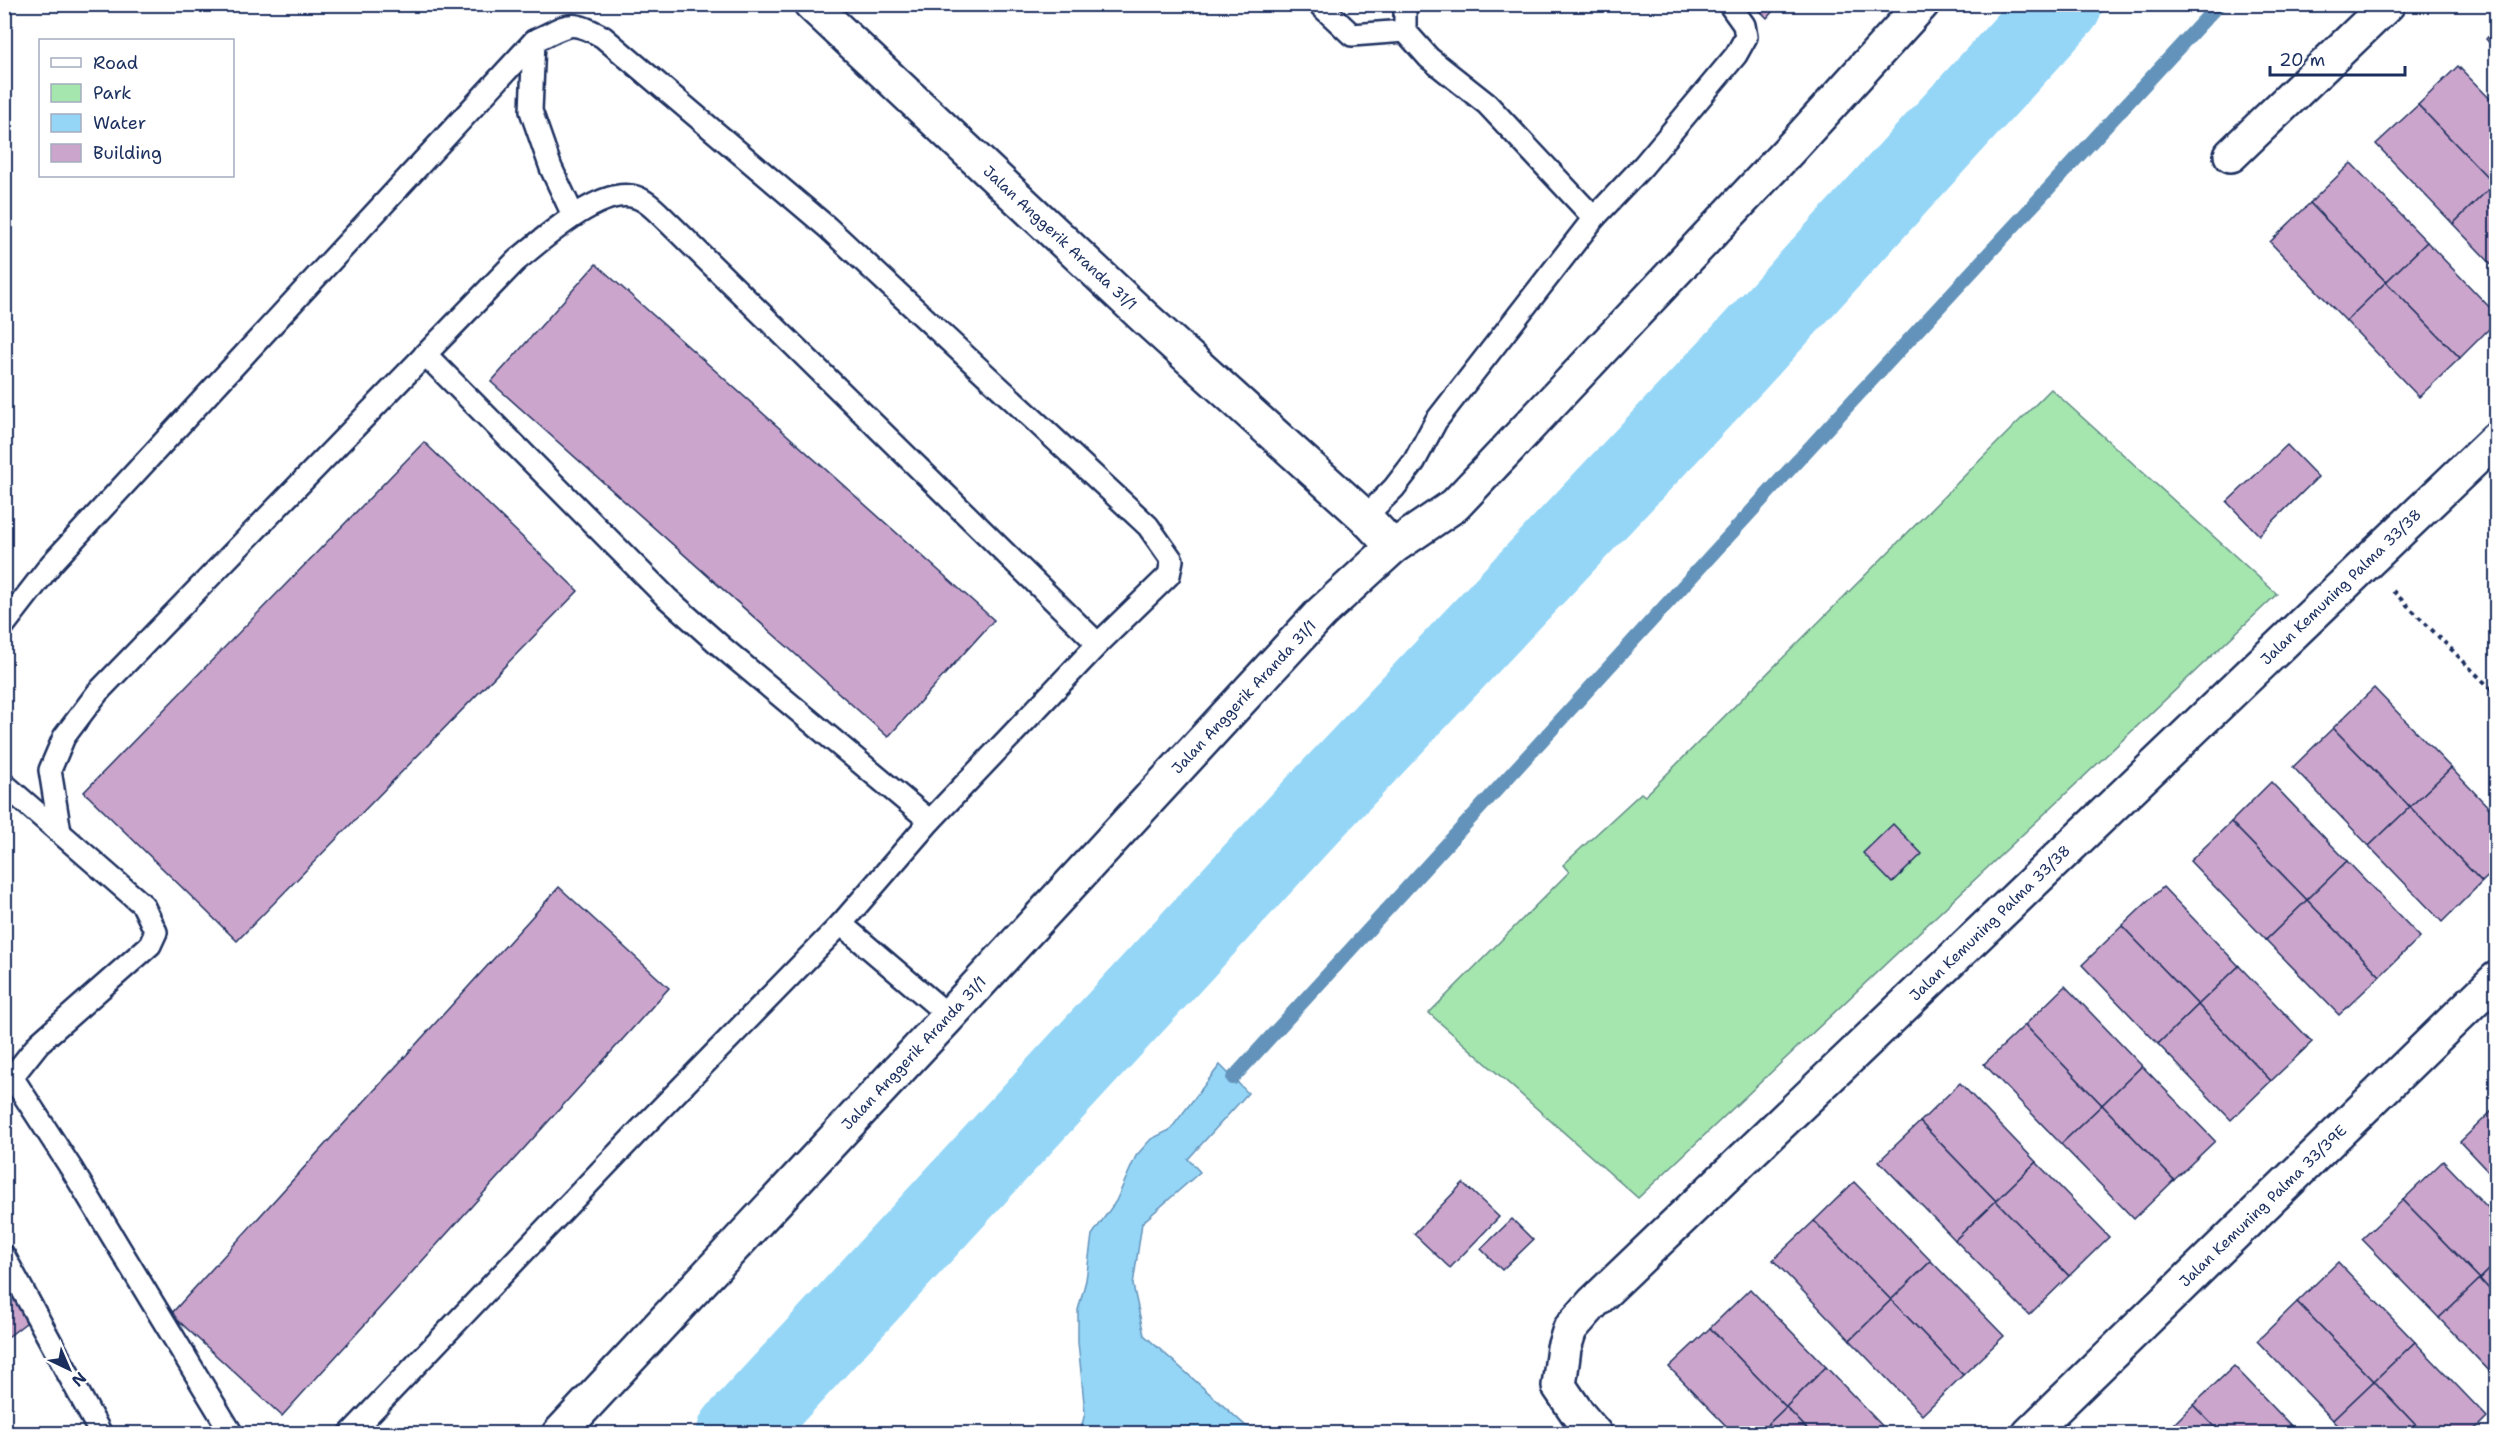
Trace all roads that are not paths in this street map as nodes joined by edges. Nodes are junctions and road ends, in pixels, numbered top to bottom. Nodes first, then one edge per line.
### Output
1 (812, 4) edge
2 (1319, 4) edge
3 (1407, 4) edge
4 (1729, 4) edge
5 (1922, 4) edge
6 (2388, 4) edge
7 (1405, 32) junction
8 (534, 41) junction
9 (2231, 155) dead end
10 (573, 216) junction
11 (1594, 218) junction
12 (425, 354) junction
13 (2496, 439) edge
14 (1365, 517) junction
15 (1393, 547) junction
16 (4, 624) edge
17 (1098, 644) junction
18 (4, 784) edge
19 (930, 821) junction
20 (60, 832) junction
21 (842, 924) junction
22 (2496, 979) edge
23 (949, 1016) junction
24 (8, 1082) edge
25 (4, 1257) edge
26 (101, 1434) edge
27 (232, 1434) edge
28 (350, 1434) edge
29 (559, 1434) edge
30 (1595, 1434) edge
31 (2029, 1434) edge

1 - 14 street, Jalan Anggerik Aranda 31/1
2 - 7 lane
3 - 7 lane
4 - 11 lane
5 - 15 street
6 - 9 street
7 - 11 lane
8 - 10 lane
8 - 16 lane
8 - 17 lane
10 - 12 lane
10 - 17 lane
11 - 14 lane
12 - 19 lane
12 - 20 lane
13 - 30 street, Jalan Kemuning Palma 33/38
14 - 15 street, Jalan Anggerik Aranda 31/1
15 - 23 street, Jalan Anggerik Aranda 31/1
17 - 19 lane
18 - 20 lane
19 - 21 lane
20 - 24 lane
21 - 23 lane
21 - 28 lane
22 - 31 street, Jalan Kemuning Palma 33/39E
23 - 29 street, Jalan Anggerik Aranda 31/1
24 - 27 lane
25 - 26 lane

